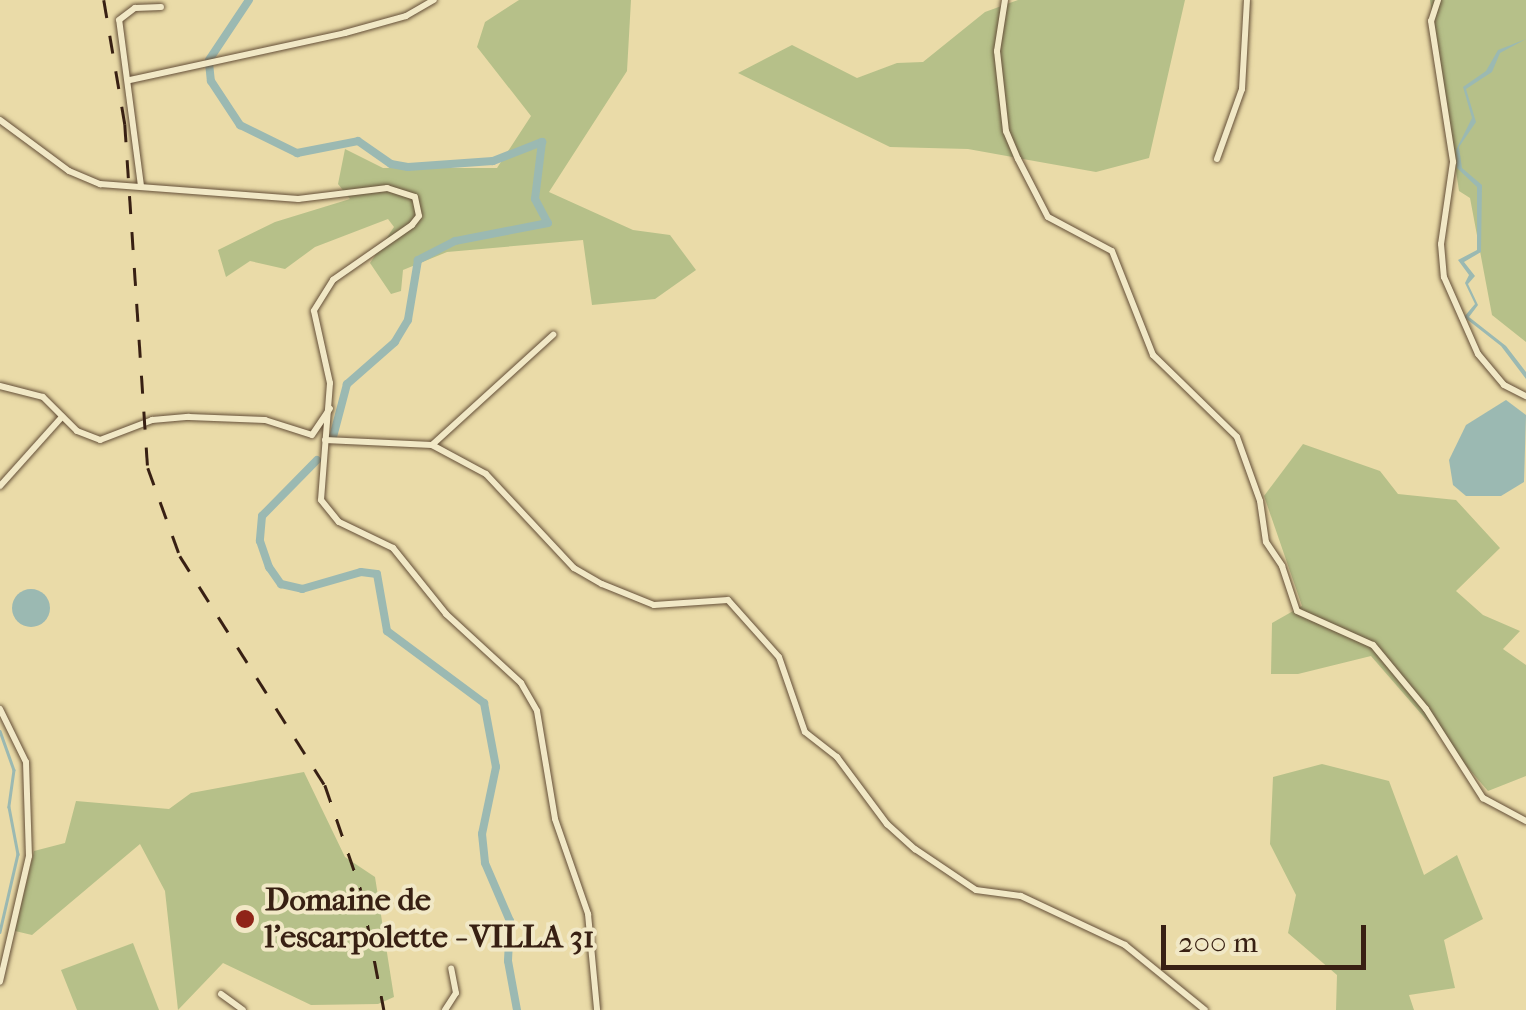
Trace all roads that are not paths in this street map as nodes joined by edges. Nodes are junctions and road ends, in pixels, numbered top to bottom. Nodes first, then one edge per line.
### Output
1 (434, 0) edge
2 (1005, 0) edge
3 (1246, 0) edge
4 (1438, 0) edge
5 (161, 6) dead end
6 (130, 80) junction
7 (0, 120) edge
8 (1216, 159) dead end
9 (141, 186) junction
10 (553, 335) dead end
11 (0, 386) edge
12 (1526, 396) edge
13 (330, 408) junction
14 (62, 417) junction
15 (325, 440) junction
16 (432, 445) junction
17 (0, 486) edge
18 (0, 708) edge
19 (1526, 822) edge
20 (452, 968) dead end
21 (0, 982) edge
22 (221, 994) dead end
23 (243, 1010) edge
24 (445, 1010) edge
25 (597, 1010) edge
26 (1205, 1010) edge

1 - 6 street
2 - 19 street
3 - 8 street
4 - 12 street
5 - 6 street
6 - 9 street
7 - 9 street
9 - 13 street
10 - 16 street
11 - 14 street
13 - 14 street
13 - 15 street
14 - 17 street
15 - 16 street
15 - 25 street
16 - 26 street
18 - 21 street
20 - 24 street
22 - 23 street

